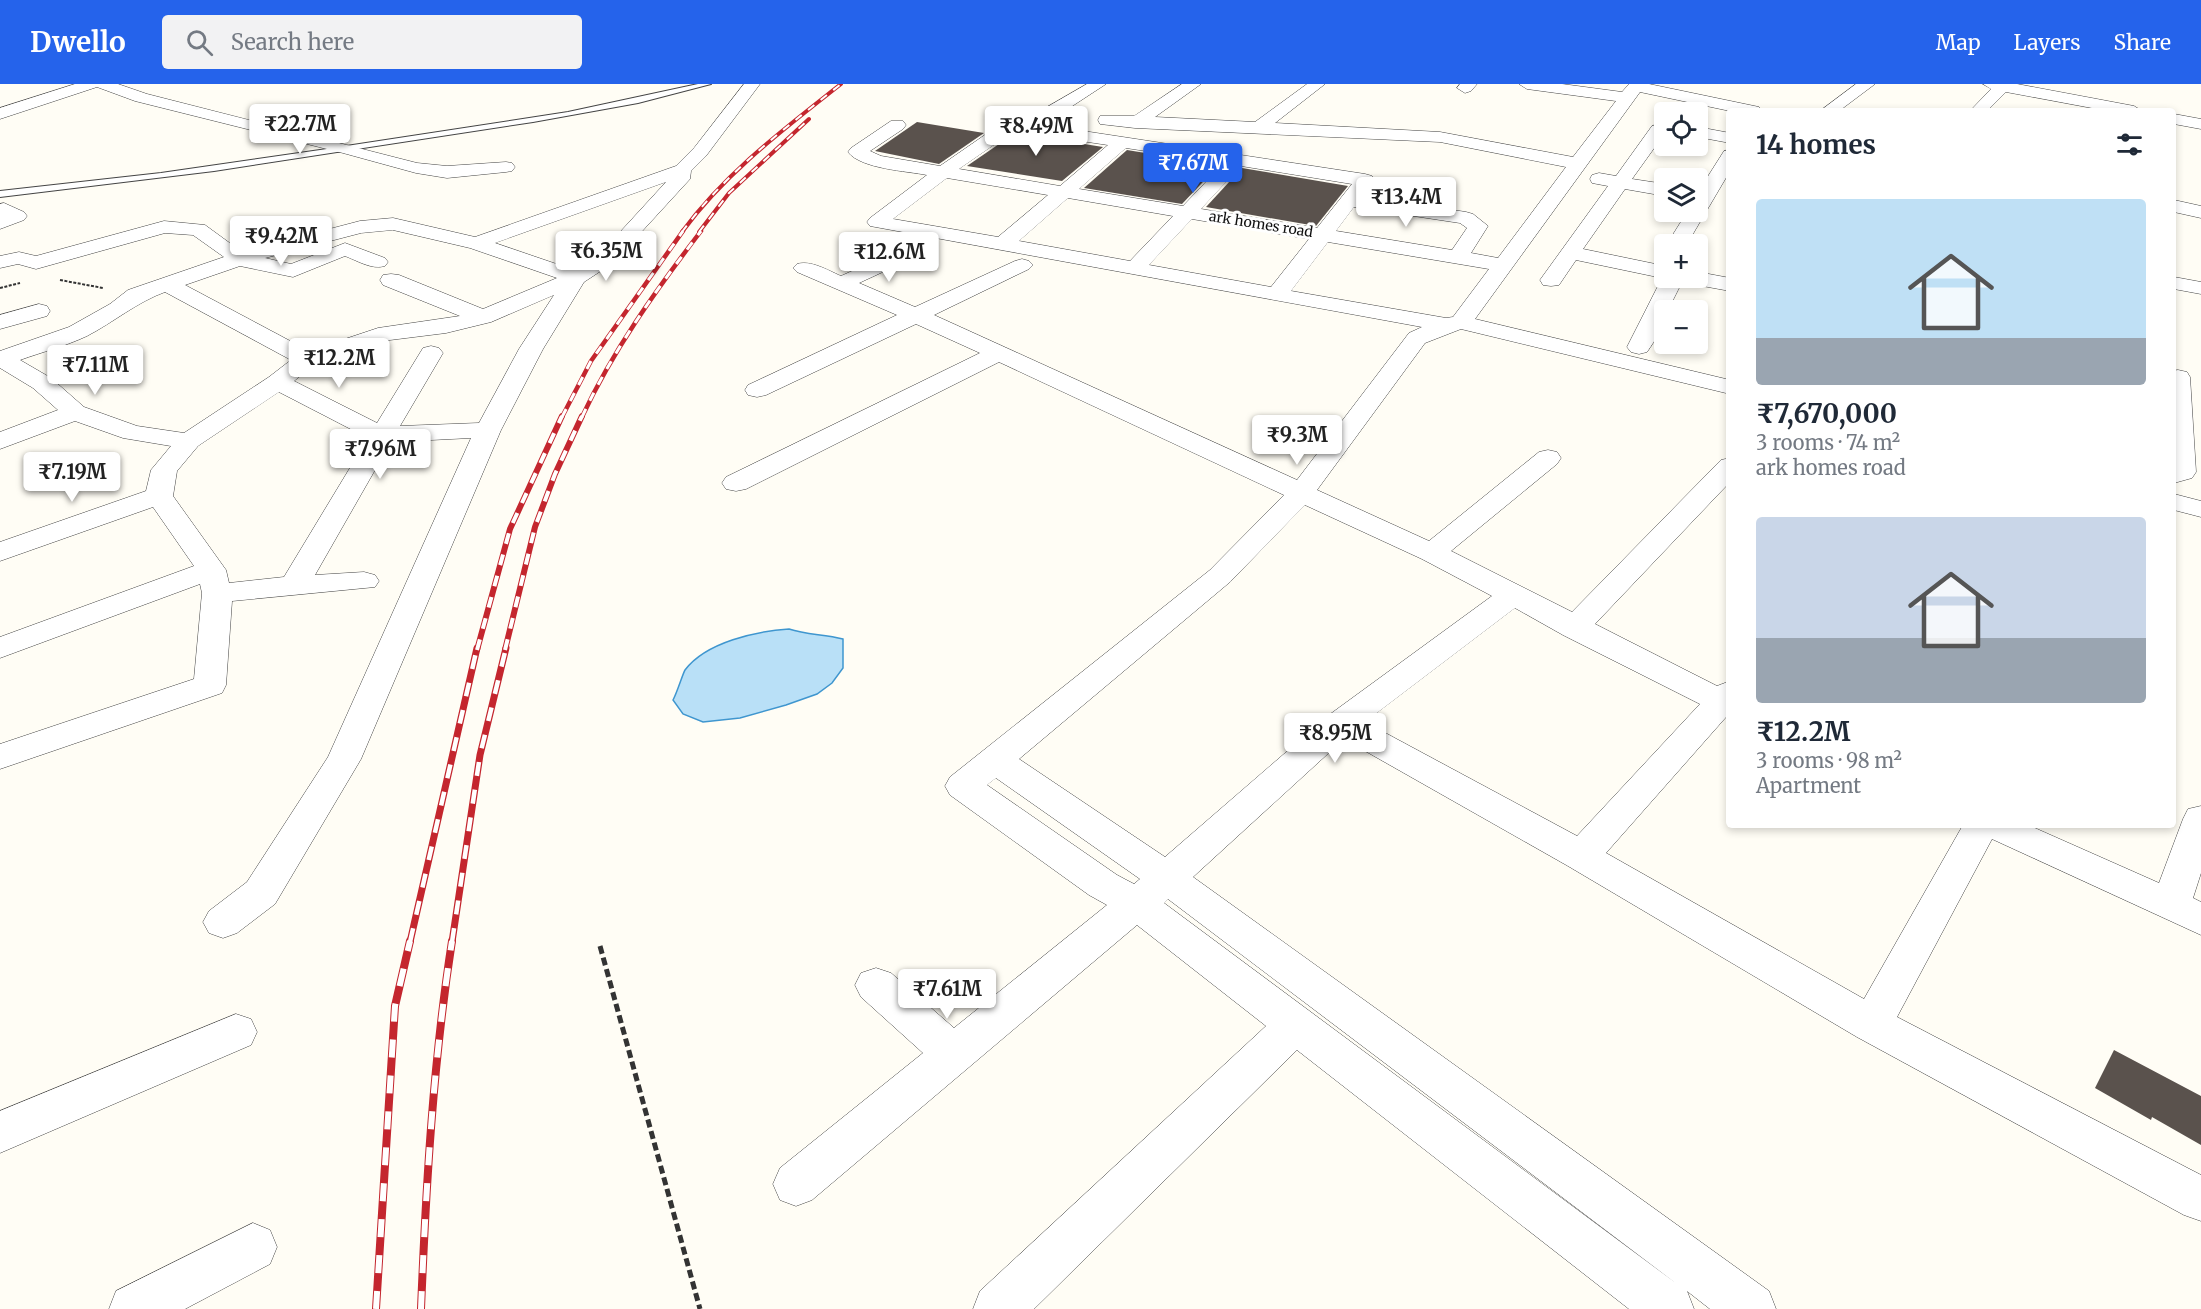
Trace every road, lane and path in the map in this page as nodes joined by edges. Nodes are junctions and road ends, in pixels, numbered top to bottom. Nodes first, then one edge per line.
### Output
1 (91, 84) edge
2 (103, 84) edge
3 (707, 84) edge
4 (752, 84) edge
5 (1098, 84) edge
6 (1193, 84) edge
7 (1317, 84) edge
8 (1867, 84) edge
9 (1999, 85) edge
10 (122, 87) edge
11 (1529, 87) edge
12 (1633, 89) edge
13 (1724, 90) dead end
14 (1709, 101) junction
15 (1740, 108) edge
16 (1832, 108) edge
17 (1980, 108) edge
18 (2106, 108) edge
19 (0, 114) edge
20 (2176, 119) edge
21 (1135, 123) junction
22 (2201, 124) edge
23 (897, 125) dead end
24 (1259, 128) junction
25 (1708, 134) edge
26 (1654, 135) edge
27 (1726, 137) edge
28 (1122, 142) junction
29 (349, 149) junction
30 (1237, 160) junction
31 (1726, 162) edge
32 (506, 167) dead end
33 (1575, 169) junction
34 (682, 170) junction
35 (943, 172) junction
36 (1618, 182) junction
37 (1654, 188) edge
38 (1064, 191) junction
39 (1708, 193) edge
40 (1349, 200) junction
41 (2176, 206) edge
42 (1, 209) edge
43 (2200, 210) edge
44 (1186, 212) junction
45 (2176, 212) edge
46 (1323, 235) junction
47 (310, 240) junction
48 (476, 243) junction
49 (1003, 244) junction
50 (921, 247) dead end
51 (345, 249) junction
52 (1570, 253) junction
53 (1458, 258) junction
54 (239, 259) junction
55 (0, 262) edge
56 (378, 262) dead end
57 (1503, 265) junction
58 (1022, 266) dead end
59 (804, 268) dead end
60 (1134, 269) junction
61 (1654, 270) edge
62 (576, 278) junction
63 (58, 279) dead end
64 (390, 280) dead end
65 (1551, 280) dead end
66 (1708, 281) edge
67 (24, 282) dead end
68 (2176, 283) edge
69 (166, 284) junction
70 (840, 284) junction
71 (1726, 284) edge
72 (0, 288) edge
73 (1660, 288) edge
74 (2201, 288) edge
75 (136, 295) junction
76 (1276, 295) junction
77 (39, 311) dead end
78 (915, 315) junction
79 (483, 317) junction
80 (0, 322) edge
81 (1453, 324) junction
82 (1639, 346) dead end
83 (998, 352) junction
84 (431, 353) dead end
85 (1, 359) edge
86 (307, 359) junction
87 (1689, 362) dead end
88 (1726, 371) edge
89 (2184, 378) edge
90 (278, 382) junction
91 (1726, 386) edge
92 (757, 390) dead end
93 (75, 412) junction
94 (488, 430) junction
95 (381, 435) junction
96 (0, 441) edge
97 (189, 441) junction
98 (1548, 458) dead end
99 (1726, 470) edge
100 (2176, 474) edge
101 (736, 483) dead end
102 (1301, 493) junction
103 (159, 496) junction
104 (2176, 503) edge
105 (2201, 509) edge
106 (0, 552) edge
107 (1432, 553) junction
108 (214, 581) junction
109 (364, 581) dead end
110 (294, 585) junction
111 (1511, 596) junction
112 (1574, 628) junction
113 (0, 648) edge
114 (1726, 700) edge
115 (1341, 723) junction
116 (0, 757) edge
117 (995, 760) junction
118 (2201, 819) edge
119 (1980, 828) edge
120 (2001, 828) edge
121 (1581, 856) junction
122 (1152, 890) junction
123 (2186, 912) edge
124 (223, 922) dead end
125 (600, 946) dead end
126 (876, 985) dead end
127 (1296, 1024) junction
128 (1872, 1024) junction
129 (236, 1032) dead end
130 (954, 1054) junction
131 (0, 1132) edge
132 (796, 1184) dead end
133 (2201, 1199) edge
134 (253, 1246) dead end
135 (134, 1309) edge
136 (700, 1309) edge
137 (998, 1309) edge
138 (1669, 1309) edge
139 (1751, 1309) edge

1 - 19 street
2 - 10 street
3 - 29 lane
4 - 34 street
5 - 21 street
6 - 21 street
7 - 24 street
8 - 16 street
9 - 17 street
9 - 18 street
10 - 29 street
11 - 12 street
12 - 14 street
12 - 33 street
13 - 14 street
14 - 15 street
20 - 22 street
21 - 24 street
23 - 35 street, ark homes road
24 - 33 street
25 - 27 street
26 - 36 street
28 - 30 street
28 - 35 street
28 - 38 street
29 - 32 street
29 - 42 lane
30 - 40 street
30 - 44 street
31 - 39 street
33 - 36 street
33 - 57 street
34 - 48 street
34 - 62 street
35 - 38 street, ark homes road
35 - 49 street
36 - 37 street
36 - 52 street
38 - 44 street, ark homes road
38 - 49 street
40 - 46 street
40 - 53 street
41 - 43 street
43 - 45 street
44 - 46 street, ark homes road
44 - 60 street
46 - 53 street, ark homes road
46 - 76 street
47 - 48 street
47 - 51 street
47 - 54 street
48 - 62 street
49 - 60 street
50 - 70 street
51 - 54 street
51 - 56 street
52 - 61 street
52 - 65 street
53 - 57 street, ark homes road
54 - 55 street
54 - 69 street
57 - 81 street
58 - 78 street
59 - 70 street
60 - 76 street
62 - 79 street
62 - 94 street
63 - 75 path
64 - 79 street
66 - 71 street
67 - 72 path
68 - 74 street
69 - 75 street
69 - 86 street
70 - 78 street
73 - 82 street
75 - 85 street
76 - 81 street
77 - 80 street
78 - 83 street
78 - 92 street
79 - 86 street
81 - 91 street
81 - 102 street
83 - 101 street
83 - 102 street
84 - 95 street
85 - 93 street
86 - 90 street
87 - 88 street
89 - 100 street
90 - 95 street
90 - 97 street
93 - 96 street
93 - 97 street
94 - 95 street
94 - 124 street
95 - 110 street
97 - 103 street
98 - 107 street
99 - 112 street
102 - 107 street
102 - 117 street
103 - 106 street
103 - 108 street
104 - 105 street
107 - 111 street
108 - 110 street
108 - 113 street
108 - 116 street
109 - 110 street
111 - 112 street
111 - 115 street
112 - 114 street
114 - 121 street
115 - 121 street
115 - 122 street
117 - 122 street
117 - 122 street
118 - 123 street
119 - 128 street
120 - 123 street
121 - 128 street
122 - 127 street
122 - 130 street
122 - 139 street
125 - 136 path
126 - 130 street
127 - 137 street
127 - 138 street
128 - 133 street
129 - 131 street
130 - 132 street
134 - 135 street

